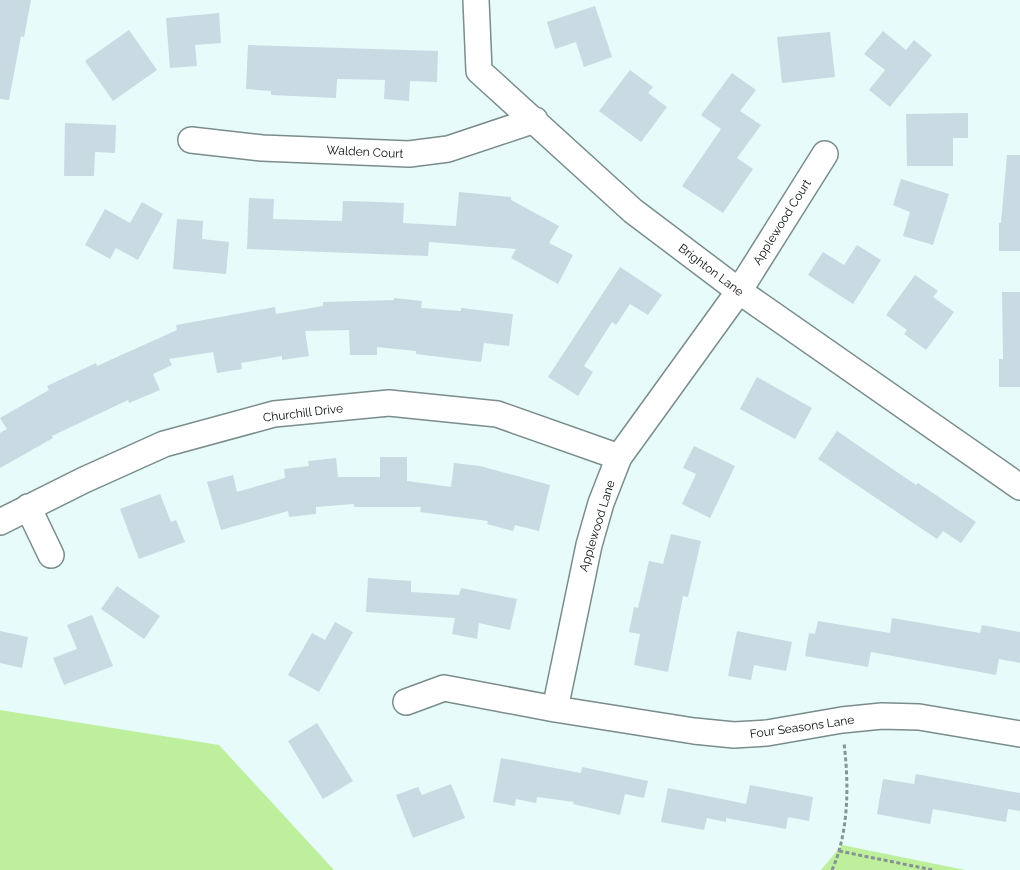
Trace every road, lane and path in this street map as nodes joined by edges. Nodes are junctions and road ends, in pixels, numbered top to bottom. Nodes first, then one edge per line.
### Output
1 (476, 0) edge
2 (535, 120) junction
3 (191, 140) dead end
4 (825, 154) dead end
5 (739, 291) junction
6 (619, 457) junction
7 (1020, 487) edge
8 (28, 506) junction
9 (0, 522) edge
10 (51, 556) dead end
11 (406, 702) dead end
12 (555, 709) junction
13 (842, 720) junction
14 (1020, 734) edge
15 (839, 851) junction
16 (832, 870) edge
17 (933, 870) edge

1 - 2 street, Brighton Lane
2 - 3 street, Walden Court
2 - 5 street, Brighton Lane
4 - 5 street, Applewood Court
5 - 6 street, Applewood Lane
5 - 7 street, Brighton Lane
6 - 8 street, Churchill Drive
6 - 12 street, Applewood Lane
8 - 9 street, Churchill Drive
8 - 10 street
11 - 12 street, Four Seasons Lane
12 - 13 street, Four Seasons Lane
13 - 14 street, Four Seasons Lane
13 - 15 path
15 - 16 path
15 - 17 path

